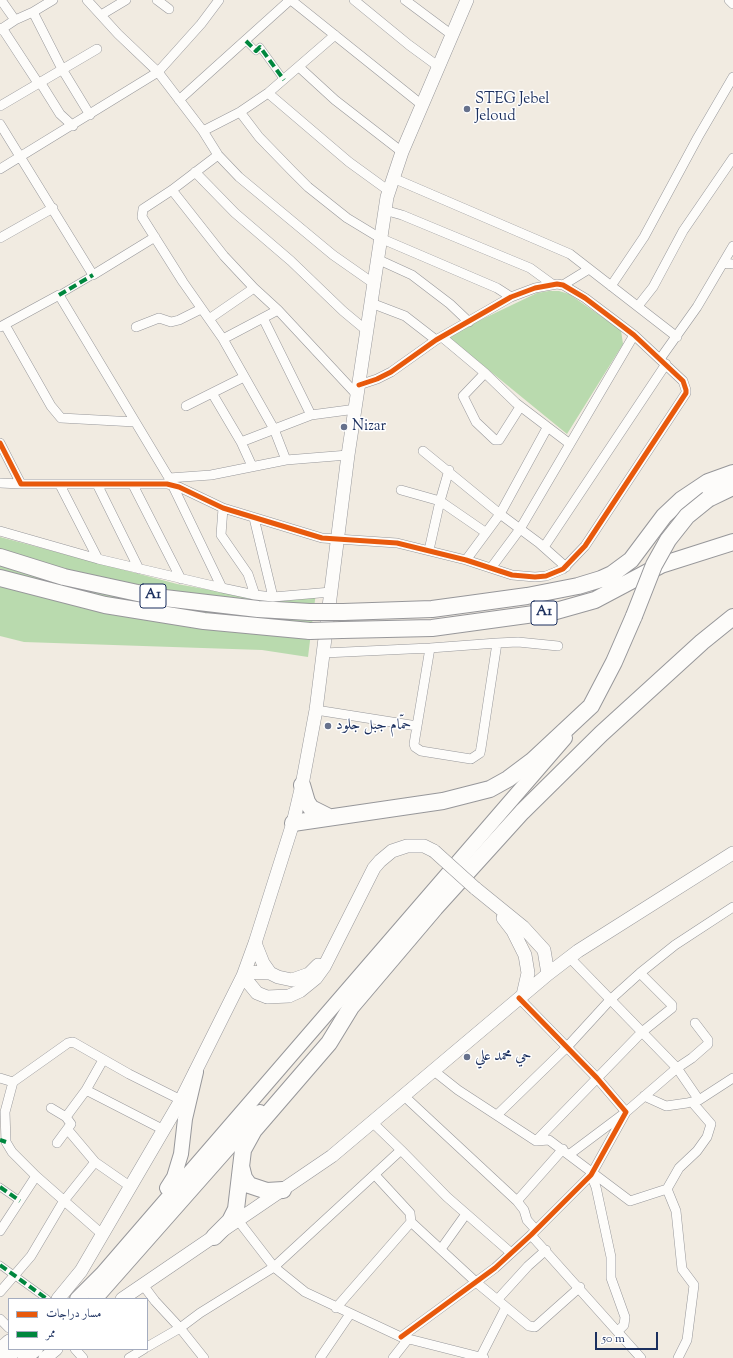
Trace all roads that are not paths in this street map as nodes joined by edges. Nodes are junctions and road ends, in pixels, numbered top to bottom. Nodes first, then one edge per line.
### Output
1 (1, 0) edge
2 (54, 0) edge
3 (88, 0) edge
4 (126, 0) edge
5 (157, 0) edge
6 (219, 0) edge
7 (291, 0) edge
8 (354, 0) edge
9 (405, 0) edge
10 (729, 0) edge
11 (464, 1) edge
12 (733, 4) edge
13 (169, 9) dead end
14 (33, 12) junction
15 (101, 15) junction
16 (15, 20) junction
17 (1, 29) edge
18 (335, 35) junction
19 (452, 35) junction
20 (246, 41) junction
21 (97, 49) dead end
22 (299, 67) junction
23 (439, 67) junction
24 (62, 69) junction
25 (158, 72) junction
26 (733, 77) edge
27 (284, 80) junction
28 (39, 83) junction
29 (268, 93) junction
30 (179, 100) junction
31 (422, 105) junction
32 (0, 106) edge
33 (240, 112) junction
34 (90, 115) junction
35 (0, 124) edge
36 (73, 126) junction
37 (203, 131) junction
38 (402, 152) junction
39 (218, 154) junction
40 (20, 156) junction
41 (733, 158) edge
42 (0, 169) edge
43 (195, 172) junction
44 (393, 178) junction
45 (172, 190) junction
46 (389, 191) junction
47 (52, 208) junction
48 (384, 210) junction
49 (155, 237) junction
50 (0, 238) edge
51 (380, 238) junction
52 (733, 246) edge
53 (377, 259) junction
54 (723, 263) junction
55 (733, 264) edge
56 (589, 269) junction
57 (93, 275) junction
58 (373, 283) junction
59 (552, 284) junction
60 (563, 285) junction
61 (611, 286) junction
62 (254, 288) junction
63 (59, 295) junction
64 (511, 297) junction
65 (371, 303) junction
66 (638, 306) junction
67 (202, 309) junction
68 (278, 310) junction
69 (263, 318) junction
70 (209, 319) junction
71 (469, 322) junction
72 (3, 326) edge
73 (136, 327) dead end
74 (367, 331) junction
75 (634, 335) junction
76 (677, 337) junction
77 (439, 338) junction
78 (224, 339) junction
79 (663, 361) junction
80 (485, 373) junction
81 (244, 377) junction
82 (359, 390) junction
83 (212, 393) junction
84 (186, 406) dead end
85 (520, 406) junction
86 (356, 409) junction
87 (311, 415) junction
88 (135, 422) junction
89 (547, 428) junction
90 (274, 429) junction
91 (241, 442) junction
92 (0, 443) edge
93 (570, 444) junction
94 (423, 451) dead end
95 (348, 455) junction
96 (286, 460) junction
97 (252, 466) junction
98 (449, 470) junction
99 (733, 473) edge
100 (171, 482) junction
101 (0, 483) edge
102 (21, 484) junction
103 (97, 484) junction
104 (60, 485) junction
105 (133, 485) junction
106 (733, 487) edge
107 (401, 490) dead end
108 (440, 501) junction
109 (223, 508) junction
110 (500, 514) junction
111 (254, 518) junction
112 (520, 529) junction
113 (0, 531) edge
114 (486, 532) junction
115 (337, 540) junction
116 (733, 542) edge
117 (544, 547) junction
118 (429, 550) junction
119 (0, 557) edge
120 (98, 559) junction
121 (466, 560) junction
122 (490, 568) junction
123 (566, 568) junction
124 (139, 569) junction
125 (0, 578) edge
126 (181, 579) junction
127 (222, 588) junction
128 (332, 592) junction
129 (255, 595) junction
130 (273, 596) junction
131 (733, 617) edge
132 (497, 643) junction
133 (558, 646) dead end
134 (430, 648) junction
135 (324, 653) junction
136 (591, 706) junction
137 (316, 710) junction
138 (417, 726) junction
139 (302, 785) junction
140 (329, 817) junction
141 (293, 823) junction
142 (733, 853) edge
143 (489, 901) junction
144 (733, 907) edge
145 (536, 942) junction
146 (255, 943) junction
147 (574, 954) junction
148 (525, 955) junction
149 (329, 957) junction
150 (270, 973) junction
151 (640, 973) junction
152 (244, 974) junction
153 (547, 975) junction
154 (521, 997) junction
155 (610, 1000) junction
156 (351, 1007) junction
157 (695, 1022) dead end
158 (642, 1032) junction
159 (567, 1047) junction
160 (103, 1060) junction
161 (677, 1068) junction
162 (434, 1071) junction
163 (196, 1072) junction
164 (0, 1078) edge
165 (597, 1078) junction
166 (733, 1078) edge
167 (13, 1082) junction
168 (86, 1090) junction
169 (403, 1095) junction
170 (644, 1096) junction
171 (181, 1100) junction
172 (695, 1101) junction
173 (51, 1108) dead end
174 (626, 1112) junction
175 (496, 1115) junction
176 (66, 1117) junction
177 (372, 1122) junction
178 (68, 1130) junction
179 (164, 1130) junction
180 (3, 1141) edge
181 (536, 1141) junction
182 (57, 1143) dead end
183 (400, 1150) junction
184 (567, 1152) junction
185 (95, 1162) junction
186 (240, 1164) junction
187 (593, 1174) junction
188 (375, 1175) junction
189 (36, 1176) junction
190 (0, 1187) edge
191 (130, 1187) junction
192 (667, 1189) junction
193 (283, 1190) junction
194 (517, 1200) junction
195 (20, 1201) junction
196 (64, 1202) junction
197 (466, 1214) junction
198 (237, 1219) junction
199 (411, 1222) junction
200 (140, 1228) junction
201 (0, 1231) edge
202 (534, 1232) junction
203 (103, 1234) junction
204 (214, 1237) junction
205 (440, 1249) junction
206 (546, 1250) junction
207 (510, 1252) junction
208 (0, 1265) edge
209 (274, 1267) junction
210 (14, 1277) junction
211 (477, 1283) junction
212 (143, 1285) junction
213 (580, 1287) junction
214 (0, 1292) edge
215 (46, 1298) edge
216 (59, 1298) edge
217 (78, 1298) edge
218 (96, 1298) edge
219 (124, 1298) edge
220 (498, 1299) junction
221 (506, 1307) junction
222 (336, 1308) junction
223 (350, 1314) junction
224 (0, 1319) edge
225 (8, 1327) edge
226 (180, 1328) junction
227 (618, 1332) junction
228 (404, 1338) junction
229 (8, 1342) edge
230 (148, 1346) edge
231 (0, 1349) edge
232 (16, 1350) edge
233 (35, 1350) edge
234 (55, 1350) edge
235 (76, 1350) edge
236 (142, 1350) edge
237 (202, 1355) edge
238 (325, 1356) edge
239 (6, 1358) edge
240 (25, 1358) edge
241 (45, 1358) edge
242 (83, 1358) edge
243 (129, 1358) edge
244 (191, 1358) edge
245 (393, 1358) edge
246 (481, 1358) edge
247 (641, 1358) edge
248 (678, 1358) edge

1 - 16 street
2 - 14 street
3 - 15 street
4 - 15 street
5 - 13 street
6 - 25 street
7 - 18 street
7 - 20 street
8 - 23 street
9 - 19 street
10 - 12 street
11 - 19 main road
14 - 16 street
14 - 24 street
15 - 25 street
16 - 17 street
17 - 28 street
18 - 22 street
18 - 31 street
19 - 23 main road
20 - 27 street
20 - 30 street
21 - 24 street
22 - 27 street
22 - 38 street
23 - 31 main road
24 - 28 street
24 - 34 street
25 - 30 street
25 - 34 street
26 - 61 street
27 - 29 street
28 - 32 street
28 - 36 street
29 - 33 street
29 - 46 street
30 - 37 street
31 - 38 main road
33 - 37 street
33 - 51 street
34 - 36 street
35 - 40 street
36 - 40 street
37 - 39 street
38 - 44 main road
39 - 43 street
39 - 58 street
40 - 42 street
40 - 47 street
41 - 66 street
43 - 45 street
43 - 74 street
44 - 46 main road
44 - 56 street
45 - 49 street
45 - 62 street
46 - 48 main road
47 - 50 street
47 - 57 street
48 - 51 main road
48 - 59 street
49 - 57 street
49 - 67 street
51 - 53 main road
51 - 64 street
52 - 54 street
53 - 58 main road
53 - 71 street
54 - 55 street
54 - 76 street
56 - 60 street
56 - 61 street
57 - 63 street
58 - 65 main road
59 - 60 street
59 - 64 street
60 - 75 street
61 - 66 street
62 - 68 street
62 - 70 street
63 - 72 street
63 - 88 street
64 - 71 street
65 - 74 main road
65 - 77 street
66 - 76 street
67 - 70 street
67 - 73 street
68 - 69 street
68 - 82 street
69 - 78 street
69 - 87 street
70 - 78 street
71 - 77 street
72 - 88 street
74 - 82 main road
75 - 79 street
75 - 93 street
76 - 79 street
77 - 80 street
77 - 82 street
78 - 81 street
79 - 117 street
79 - 123 street
80 - 85 street
80 - 85 street
81 - 83 street
81 - 90 street
82 - 86 main road
83 - 84 street
83 - 91 street
85 - 89 street
86 - 87 street
86 - 95 main road
87 - 90 street
88 - 100 street
89 - 93 street
89 - 110 street
90 - 91 street
90 - 96 street
91 - 97 street
92 - 102 street
93 - 112 street
94 - 98 street
95 - 96 street
95 - 115 main road
96 - 97 street
97 - 100 street
98 - 108 street
98 - 110 street
99 - 119 highway, A1, bridge
100 - 105 street
100 - 109 street
100 - 127 street
101 - 102 street
102 - 104 street
103 - 104 street
103 - 105 street
103 - 124 street
104 - 120 street
105 - 126 street
106 - 136 highway, bridge
107 - 108 street
108 - 114 street
108 - 118 street
109 - 111 street
109 - 129 street
110 - 112 street
110 - 114 street
111 - 115 street
111 - 130 street
112 - 117 street
112 - 122 street
113 - 120 street
114 - 121 street
115 - 118 street
115 - 128 main road
116 - 125 highway, A1, bridge
117 - 123 street
118 - 121 street
120 - 124 street
121 - 122 street
122 - 123 street
124 - 126 street
126 - 127 street
127 - 129 street
128 - 130 street
128 - 135 main road
129 - 130 street
131 - 156 highway
132 - 133 street
132 - 134 street
132 - 138 street
134 - 135 street
134 - 138 street
135 - 137 main road
136 - 140 highway
136 - 200 main road
137 - 138 street
137 - 139 main road
139 - 140 highway
139 - 141 main road
140 - 141 highway
141 - 146 main road
142 - 147 main road
143 - 145 main road
143 - 148 main road
143 - 149 main road, bridge
144 - 151 street
145 - 147 main road
145 - 153 main road
146 - 150 main road
146 - 152 main road
147 - 153 main road
147 - 155 street
148 - 153 main road
148 - 154 main road
149 - 150 main road
149 - 152 main road
150 - 152 main road
151 - 155 street
151 - 158 street
152 - 163 main road
153 - 154 main road
154 - 159 street
154 - 162 main road
155 - 158 street
155 - 159 street
156 - 186 highway
156 - 218 main road
157 - 161 street
158 - 161 street
158 - 165 street
159 - 165 street
159 - 175 street
160 - 167 street
160 - 168 street
160 - 171 street
161 - 170 street
161 - 172 street
162 - 169 main road
162 - 175 street
163 - 171 main road
163 - 200 main road
164 - 167 street
165 - 174 street
165 - 181 street
166 - 172 street
167 - 180 street
168 - 176 street
168 - 179 street
169 - 177 main road
169 - 194 street
170 - 172 street
170 - 174 street
171 - 179 main road
172 - 192 street
173 - 176 street
174 - 184 street
174 - 187 street
175 - 181 street
176 - 178 street
177 - 183 street
177 - 193 main road
178 - 182 street
178 - 185 street
179 - 191 main road
180 - 189 street
181 - 184 street
183 - 188 street
183 - 197 street
184 - 187 street
184 - 194 street
185 - 191 street
185 - 196 street
186 - 193 highway
186 - 204 highway
187 - 192 street
187 - 202 street
187 - 227 street
188 - 199 street
188 - 209 street
189 - 195 street
189 - 196 street
190 - 195 street
191 - 203 main road
192 - 248 street
193 - 198 main road
194 - 202 street
195 - 201 street
196 - 203 street
196 - 210 street
197 - 205 street
197 - 207 street
198 - 204 main road
198 - 209 street
199 - 205 street
199 - 222 street
200 - 217 main road
202 - 206 street
202 - 207 street
203 - 216 main road
204 - 212 main road
205 - 211 street
206 - 213 street
206 - 220 street
207 - 211 street
208 - 210 street
209 - 222 street
209 - 226 street
210 - 214 street
210 - 215 street
211 - 220 street
211 - 228 street
212 - 219 main road
212 - 226 street
213 - 221 street
213 - 227 street
220 - 221 street
221 - 246 street
222 - 223 street
223 - 228 street
223 - 238 street
224 - 225 street
226 - 230 street
226 - 237 street
227 - 247 street
228 - 245 street
228 - 246 street
229 - 231 main road
232 - 239 main road
233 - 240 main road
234 - 241 main road
235 - 242 street
236 - 243 street
237 - 244 street

